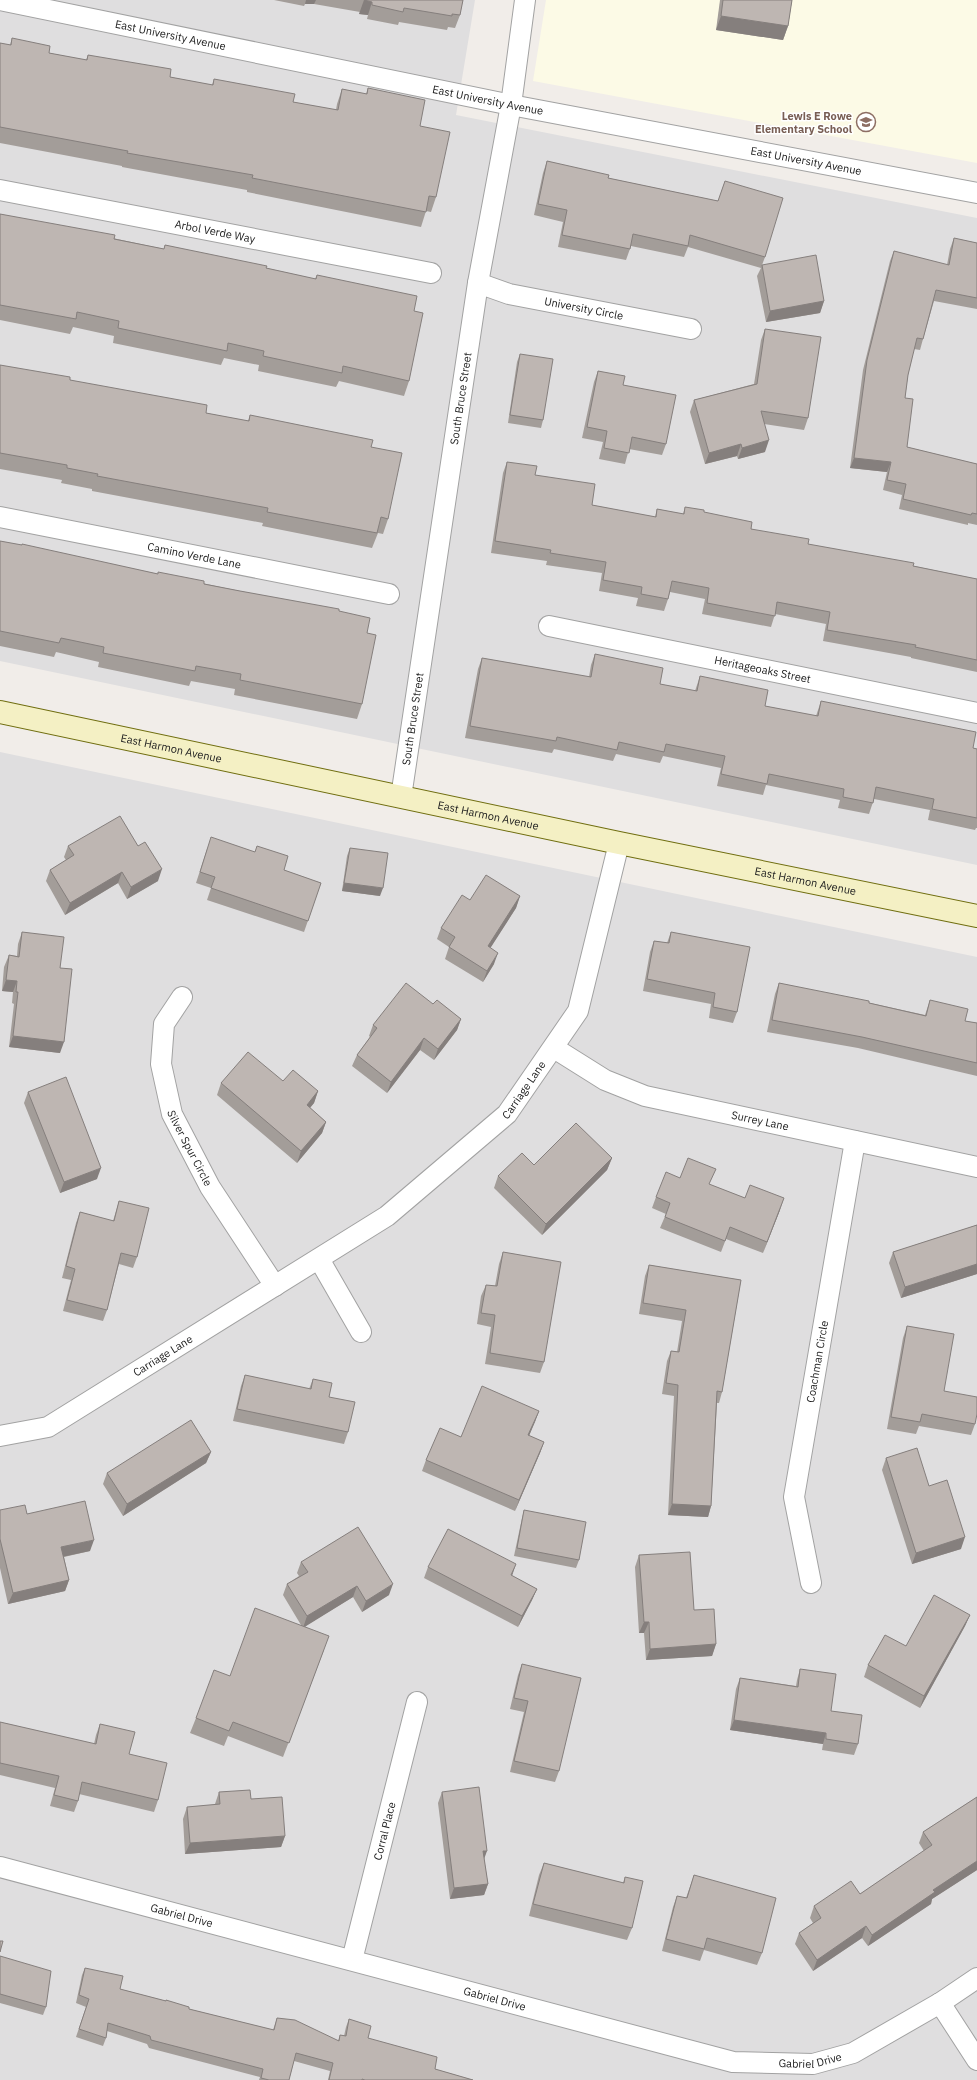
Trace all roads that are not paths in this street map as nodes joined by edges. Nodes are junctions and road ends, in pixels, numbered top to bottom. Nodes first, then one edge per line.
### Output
1 (0, 0) edge
2 (525, 0) edge
3 (511, 105) junction
4 (0, 190) edge
5 (977, 193) edge
6 (431, 273) dead end
7 (478, 283) junction
8 (691, 329) dead end
9 (0, 517) edge
10 (389, 594) dead end
11 (549, 626) dead end
12 (0, 712) edge
13 (977, 713) edge
14 (401, 797) junction
15 (619, 843) junction
16 (977, 916) edge
17 (182, 997) dead end
18 (554, 1048) junction
19 (855, 1141) junction
20 (977, 1167) edge
21 (319, 1259) junction
22 (275, 1286) junction
23 (361, 1332) dead end
24 (0, 1436) edge
25 (811, 1583) dead end
26 (417, 1702) dead end
27 (0, 1867) edge
28 (352, 1960) junction
29 (977, 1978) edge
30 (940, 2003) junction
31 (977, 2060) edge

1 - 3 street, East University Avenue
2 - 3 street, South Bruce Street
3 - 5 street, East University Avenue
3 - 7 street, South Bruce Street
4 - 6 street, Arbol Verde Way
7 - 8 street, University Circle
7 - 14 street, South Bruce Street
9 - 10 street, Camino Verde Lane
11 - 13 street, Heritageoaks Street
12 - 14 main road, East Harmon Avenue
14 - 15 main road, East Harmon Avenue
15 - 16 main road, East Harmon Avenue
15 - 18 street, Carriage Lane
17 - 22 street, Silver Spur Circle
18 - 19 street, Surrey Lane
18 - 21 street, Carriage Lane
19 - 20 street, Surrey Lane
19 - 25 street, Coachman Circle
21 - 22 street, Carriage Lane
21 - 23 street
22 - 24 street, Carriage Lane
26 - 28 street, Corral Place
27 - 28 street, Gabriel Drive
28 - 30 street, Gabriel Drive
29 - 30 street, Gabriel Drive
30 - 31 street

